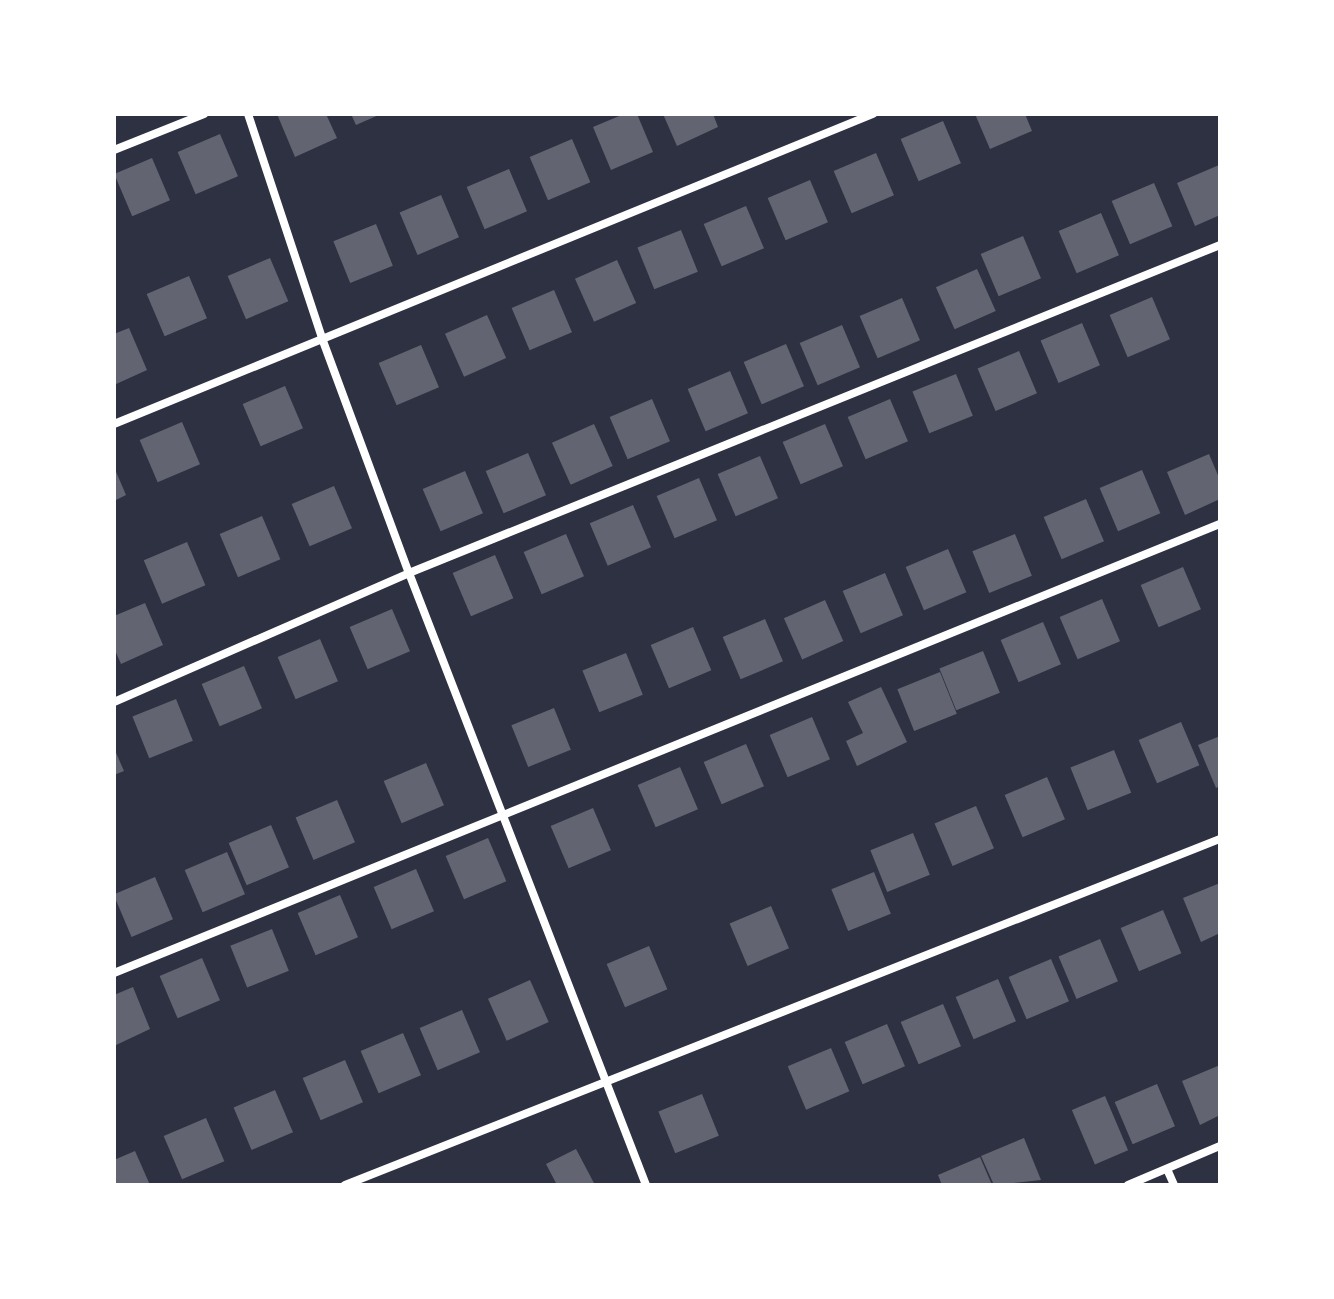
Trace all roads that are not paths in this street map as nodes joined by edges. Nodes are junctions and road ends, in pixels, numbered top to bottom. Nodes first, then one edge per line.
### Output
1 (204, 114) edge
2 (248, 114) edge
3 (873, 114) edge
4 (114, 150) edge
5 (1220, 245) edge
6 (323, 341) junction
7 (114, 424) edge
8 (1220, 524) edge
9 (409, 573) junction
10 (114, 702) edge
11 (504, 814) junction
12 (1220, 839) edge
13 (114, 973) edge
14 (609, 1079) junction
15 (1220, 1146) edge
16 (1167, 1169) junction
17 (345, 1185) edge
18 (646, 1185) edge
19 (1128, 1185) edge
20 (1174, 1185) edge

1 - 4 street
2 - 6 street
3 - 6 street
5 - 9 street
6 - 7 street
6 - 9 street
8 - 11 street
9 - 10 street
9 - 11 street
11 - 13 street
11 - 14 street
12 - 14 street
14 - 17 street
14 - 18 street
15 - 16 street
16 - 19 street
16 - 20 street

